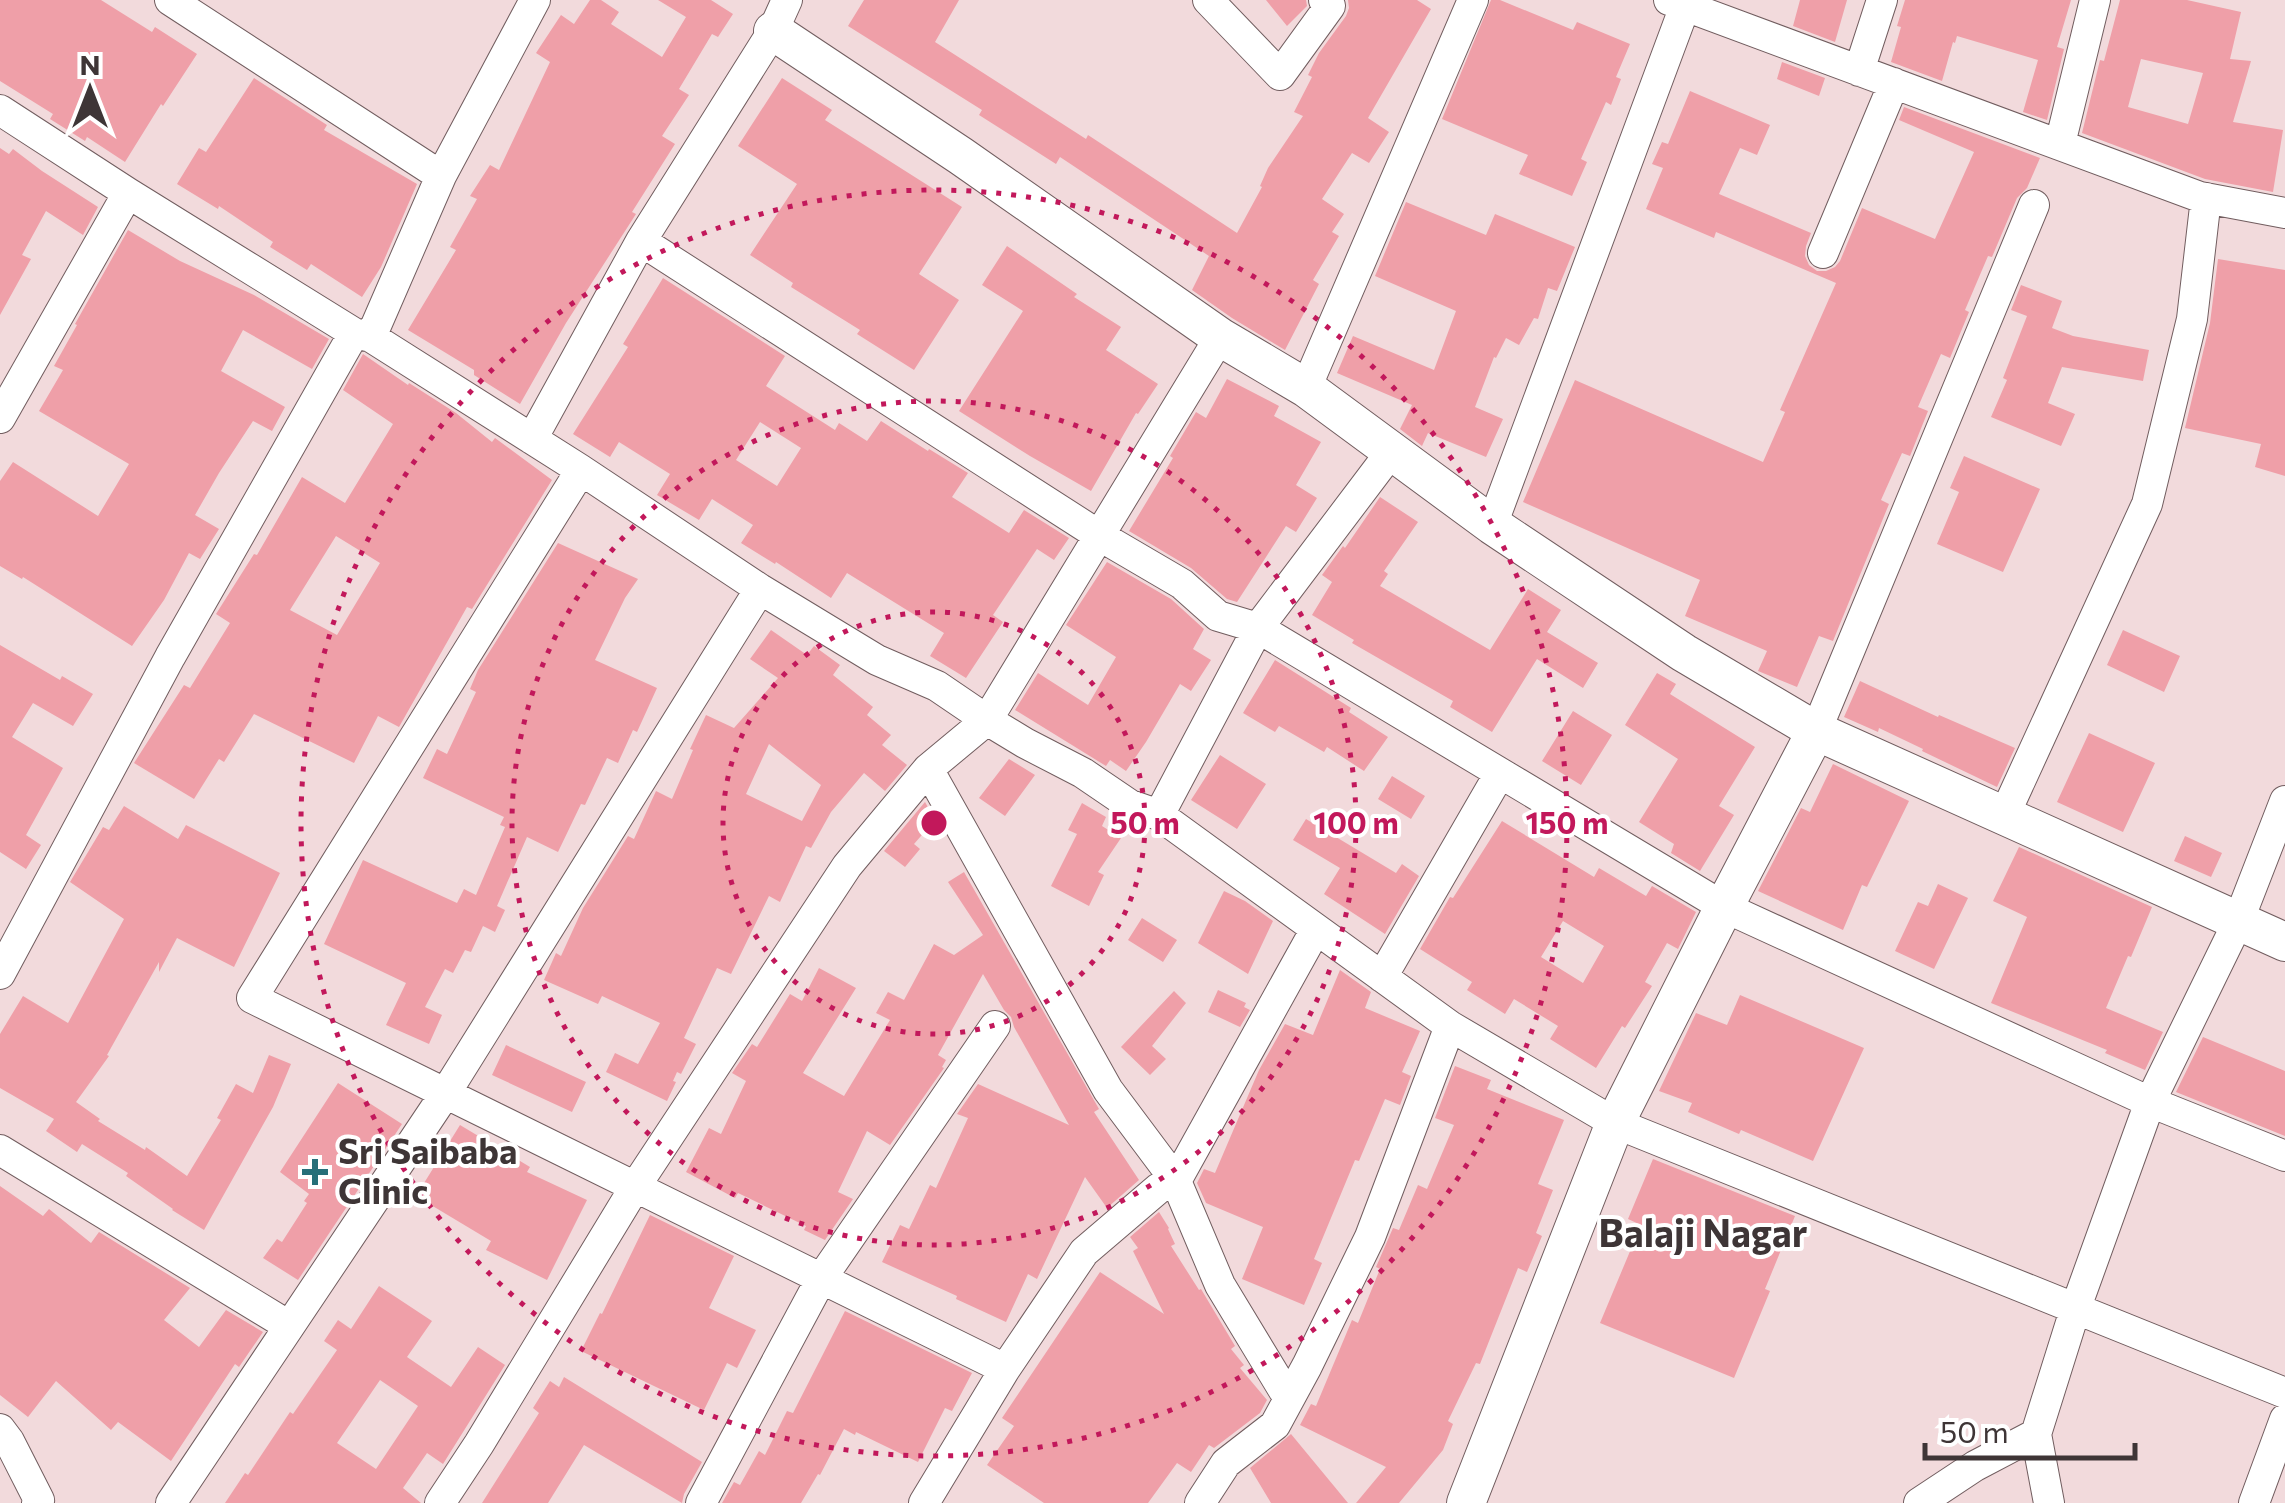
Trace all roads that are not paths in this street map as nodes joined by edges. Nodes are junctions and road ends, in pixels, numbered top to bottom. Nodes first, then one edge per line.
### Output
1 (535, 0) edge
2 (1208, 0) edge
3 (1324, 0) edge
4 (1473, 0) edge
5 (1882, 0) edge
6 (2095, 0) edge
7 (1677, 3) edge
8 (183, 4) edge
9 (780, 16) edge
10 (1860, 71) junction
11 (1894, 83) junction
12 (0, 110) edge
13 (2060, 144) junction
14 (441, 176) junction
15 (128, 193) junction
16 (2206, 198) junction
17 (2034, 206) dead end
18 (2285, 213) edge
19 (641, 241) junction
20 (1823, 254) dead end
21 (363, 335) junction
22 (1220, 338) junction
23 (1306, 388) junction
24 (0, 418) edge
25 (532, 439) junction
26 (1391, 452) junction
27 (581, 470) junction
28 (1492, 524) junction
29 (1100, 536) junction
30 (760, 589) junction
31 (1258, 628) junction
32 (988, 720) junction
33 (1816, 731) junction
34 (928, 769) junction
35 (1500, 773) junction
36 (2285, 801) edge
37 (1159, 815) junction
38 (2004, 816) junction
39 (1724, 907) junction
40 (2238, 922) junction
41 (1316, 929) junction
42 (2285, 942) edge
43 (0, 974) edge
44 (1382, 977) junction
45 (995, 1026) dead end
46 (1450, 1026) junction
47 (445, 1094) junction
48 (2150, 1102) junction
49 (1615, 1123) junction
50 (0, 1150) edge
51 (2285, 1156) edge
52 (1176, 1181) junction
53 (635, 1187) junction
54 (821, 1278) junction
55 (2074, 1310) junction
56 (288, 1326) junction
57 (1005, 1368) junction
58 (2285, 1393) edge
59 (1289, 1399) junction
60 (2285, 1419) edge
61 (0, 1429) edge
62 (2036, 1434) junction
63 (38, 1503) edge
64 (171, 1503) edge
65 (440, 1503) edge
66 (701, 1503) edge
67 (924, 1503) edge
68 (1200, 1503) edge
69 (1466, 1503) edge
70 (1919, 1503) edge
71 (2049, 1503) edge
72 (2254, 1503) edge

1 - 14 street
2 - 3 street
4 - 23 street
5 - 10 street
6 - 13 street
7 - 10 street
7 - 28 street
8 - 14 street
9 - 19 street
9 - 22 street
10 - 11 street
11 - 13 street
11 - 20 street
12 - 15 street
13 - 16 street
14 - 21 street
15 - 21 street
15 - 24 street
16 - 18 street
16 - 38 street
17 - 33 street
19 - 25 street
19 - 29 street
21 - 25 street
21 - 43 street
22 - 23 street
22 - 29 street
23 - 26 street
25 - 27 street
26 - 28 street
26 - 31 street
27 - 30 street
27 - 47 street
28 - 33 street
29 - 31 street
29 - 32 street
30 - 32 street
30 - 47 street
31 - 35 street
31 - 37 street
32 - 34 street
32 - 37 street
33 - 38 street
33 - 39 street
34 - 52 street
34 - 53 street
35 - 39 street
35 - 44 street
36 - 40 street
37 - 41 street
38 - 40 street
39 - 48 street
39 - 49 street
40 - 42 street
40 - 48 street
41 - 44 street
41 - 52 street
44 - 46 street
45 - 54 street
46 - 49 street
46 - 59 street
47 - 53 street
47 - 56 street
48 - 51 street
48 - 55 street
49 - 55 street
49 - 69 street
50 - 56 street
52 - 57 street
52 - 59 street
53 - 54 street
53 - 65 street
54 - 57 street
54 - 66 street
55 - 58 street
55 - 62 street
56 - 64 street
57 - 67 street
59 - 68 street
60 - 72 street
61 - 63 street
62 - 70 street
62 - 71 street

